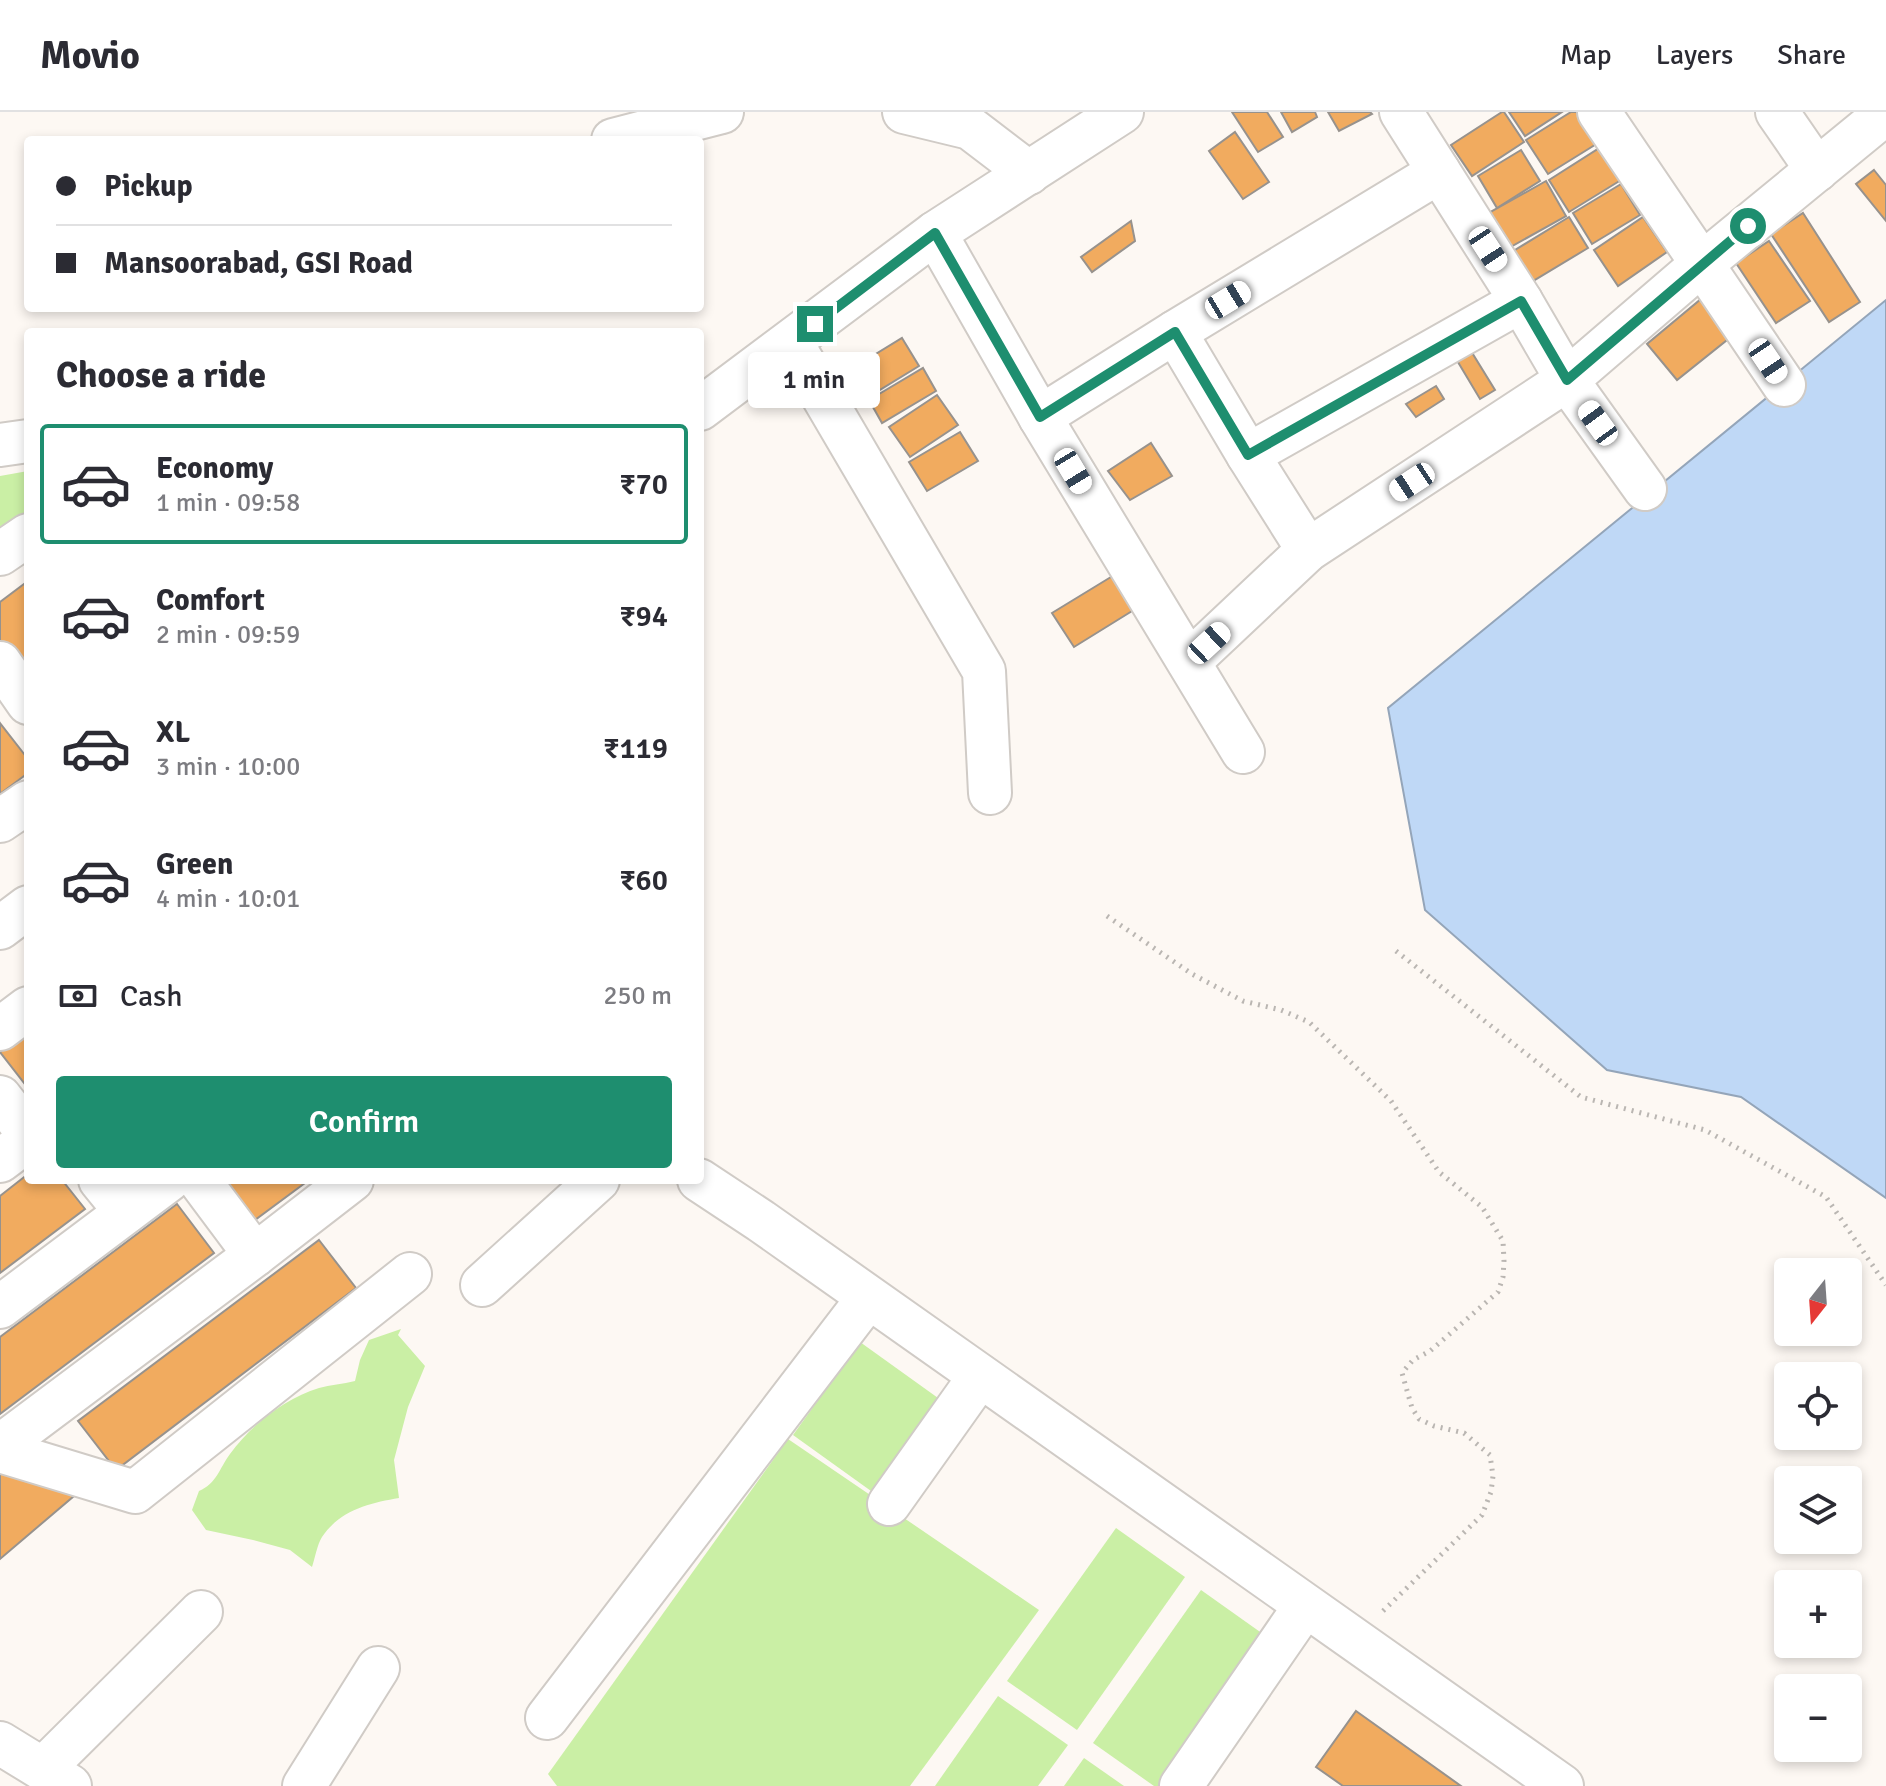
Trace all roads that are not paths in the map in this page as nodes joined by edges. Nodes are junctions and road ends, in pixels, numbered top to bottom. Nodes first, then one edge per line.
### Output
1 (722, 112) edge
2 (904, 112) edge
3 (1122, 112) edge
4 (1401, 112) edge
5 (1599, 112) edge
6 (1777, 112) edge
7 (1886, 113) edge
8 (629, 136) edge
9 (1817, 170) junction
10 (1439, 172) junction
11 (1029, 173) junction
12 (935, 233) junction
13 (1703, 263) junction
14 (1521, 301) junction
15 (1175, 332) junction
16 (791, 342) junction
17 (1567, 380) junction
18 (1784, 385) dead end
19 (704, 406) edge
20 (1040, 417) junction
21 (24, 442) edge
22 (0, 445) edge
23 (1248, 455) junction
24 (1645, 489) dead end
25 (24, 538) edge
26 (1308, 550) junction
27 (0, 554) edge
28 (1189, 662) junction
29 (0, 663) edge
30 (24, 697) edge
31 (1243, 752) dead end
32 (990, 793) dead end
33 (24, 805) edge
34 (0, 821) edge
35 (24, 910) edge
36 (0, 928) edge
37 (24, 1011) edge
38 (0, 1029) edge
39 (0, 1097) edge
40 (24, 1128) edge
41 (24, 1143) edge
42 (0, 1161) edge
43 (704, 1183) edge
44 (103, 1184) edge
45 (164, 1184) edge
46 (202, 1184) edge
47 (347, 1184) edge
48 (594, 1184) edge
49 (126, 1212) junction
50 (255, 1255) junction
51 (410, 1274) dead end
52 (482, 1285) dead end
53 (868, 1298) junction
54 (0, 1307) edge
55 (980, 1376) junction
56 (0, 1449) edge
57 (889, 1504) dead end
58 (1305, 1606) junction
59 (201, 1612) dead end
60 (378, 1668) dead end
61 (547, 1718) dead end
62 (0, 1743) edge
63 (56, 1778) edge
64 (304, 1786) edge
65 (1181, 1786) edge
66 (1562, 1786) edge

1 - 8 street
2 - 11 street
3 - 11 street
4 - 10 street
5 - 13 street
6 - 9 street
7 - 9 street
9 - 13 street
10 - 14 street
10 - 15 street
11 - 12 street
12 - 16 street
12 - 20 street
13 - 17 street
13 - 18 street
14 - 17 street
14 - 23 street
15 - 20 street
15 - 23 street
16 - 19 street
16 - 32 street
17 - 24 street
17 - 26 street
20 - 28 street
21 - 22 street
23 - 26 street
25 - 27 street
26 - 28 street
28 - 31 street
29 - 30 street
33 - 34 street
35 - 36 street
37 - 38 street
39 - 40 street
41 - 42 street
43 - 53 street
44 - 49 street
45 - 49 street
46 - 50 street
47 - 50 street
48 - 52 street
49 - 54 street
50 - 56 street
51 - 56 street
53 - 55 street
53 - 61 street
55 - 57 street
55 - 58 street
58 - 65 street
58 - 66 street
59 - 63 street
60 - 64 street
62 - 63 street

